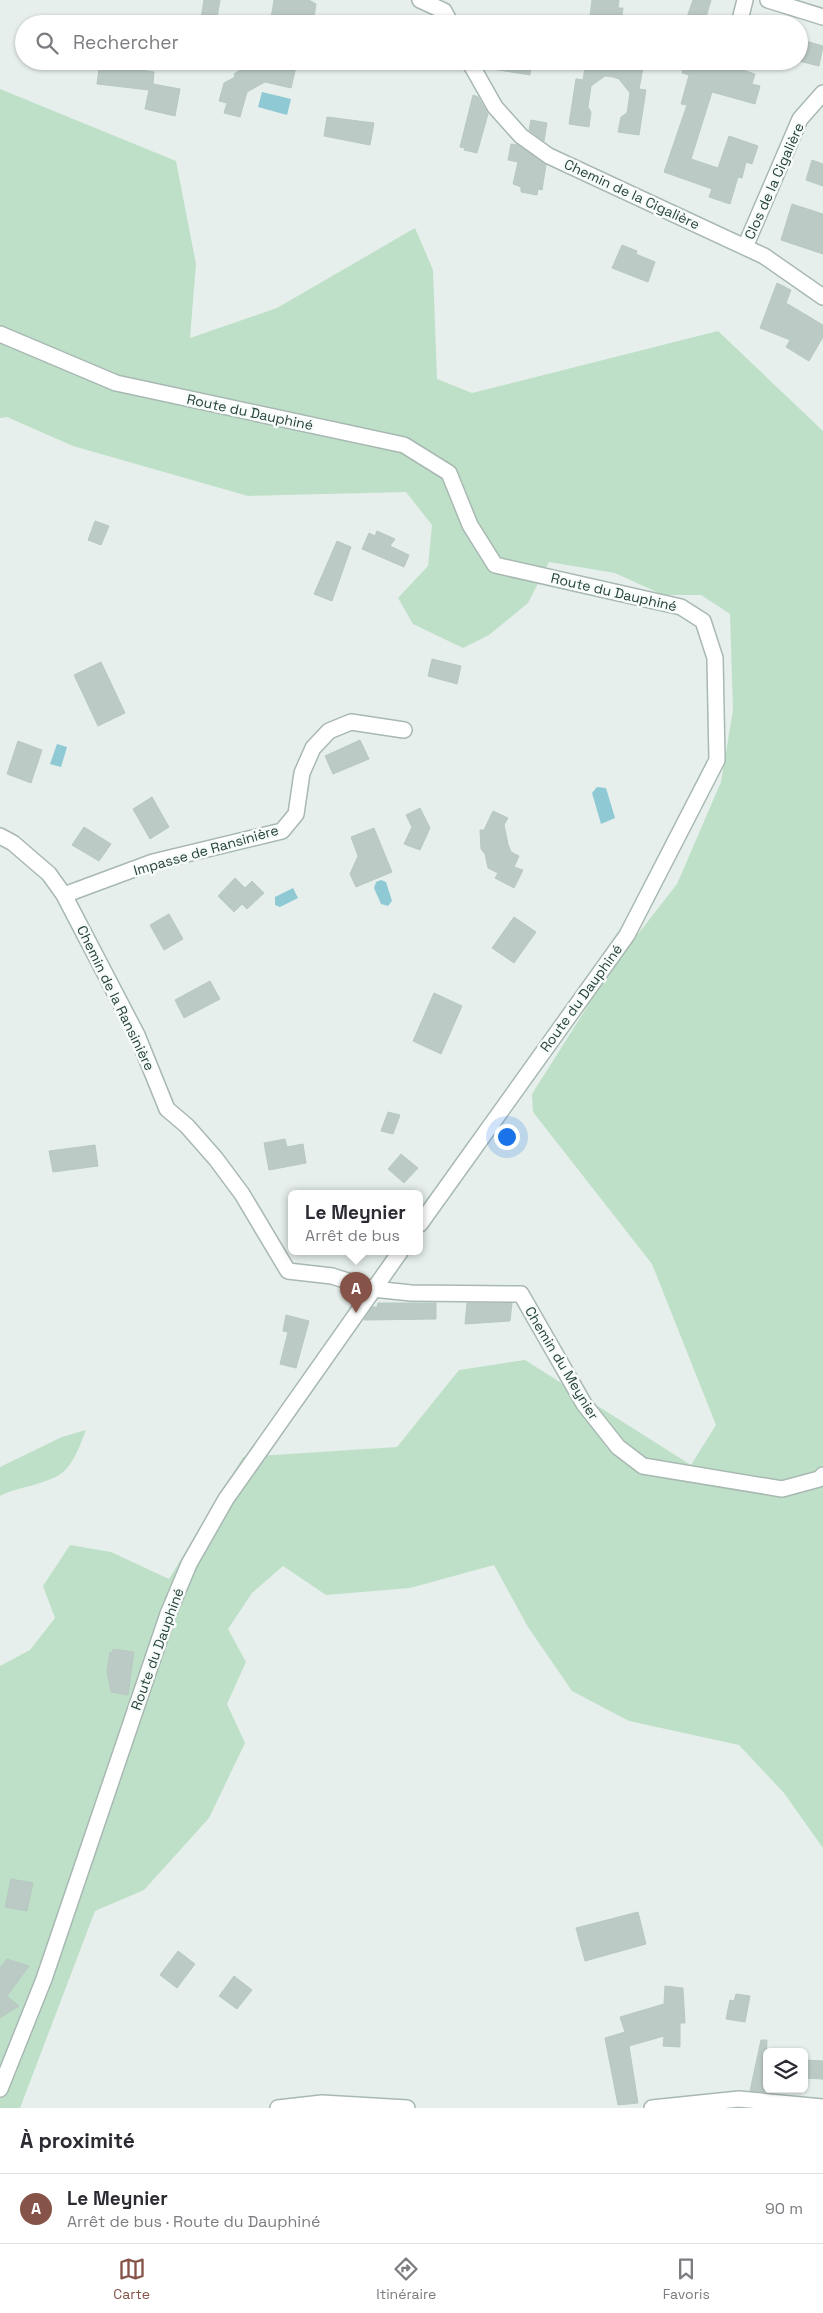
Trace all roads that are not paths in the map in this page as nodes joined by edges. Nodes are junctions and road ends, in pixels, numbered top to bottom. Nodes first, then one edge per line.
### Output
1 (420, 0) edge
2 (745, 0) edge
3 (768, 0) edge
4 (446, 15) edge
5 (741, 15) edge
6 (823, 17) edge
7 (474, 70) edge
8 (823, 93) edge
9 (745, 247) junction
10 (823, 297) edge
11 (0, 334) edge
12 (404, 730) dead end
13 (0, 836) edge
14 (64, 895) junction
15 (423, 1220) edge
16 (398, 1255) edge
17 (373, 1289) junction
18 (823, 1475) edge
19 (0, 2090) edge
20 (823, 2107) edge
21 (278, 2108) edge
22 (407, 2108) edge
23 (652, 2108) edge

1 - 4 street
2 - 5 street
3 - 6 street
7 - 9 street, Chemin de la Cigalière
8 - 9 street, Clos de la Cigalière
9 - 10 street, Chemin de la Cigalière
11 - 15 street, Route du Dauphiné
12 - 14 street, Impasse de Ransinière
13 - 14 street, Chemin de la Ransinière
14 - 17 street, Chemin de la Ransinière
16 - 17 street, Route du Dauphiné
17 - 18 street, Chemin du Meynier
17 - 19 street, Route du Dauphiné
20 - 23 street
21 - 22 street

